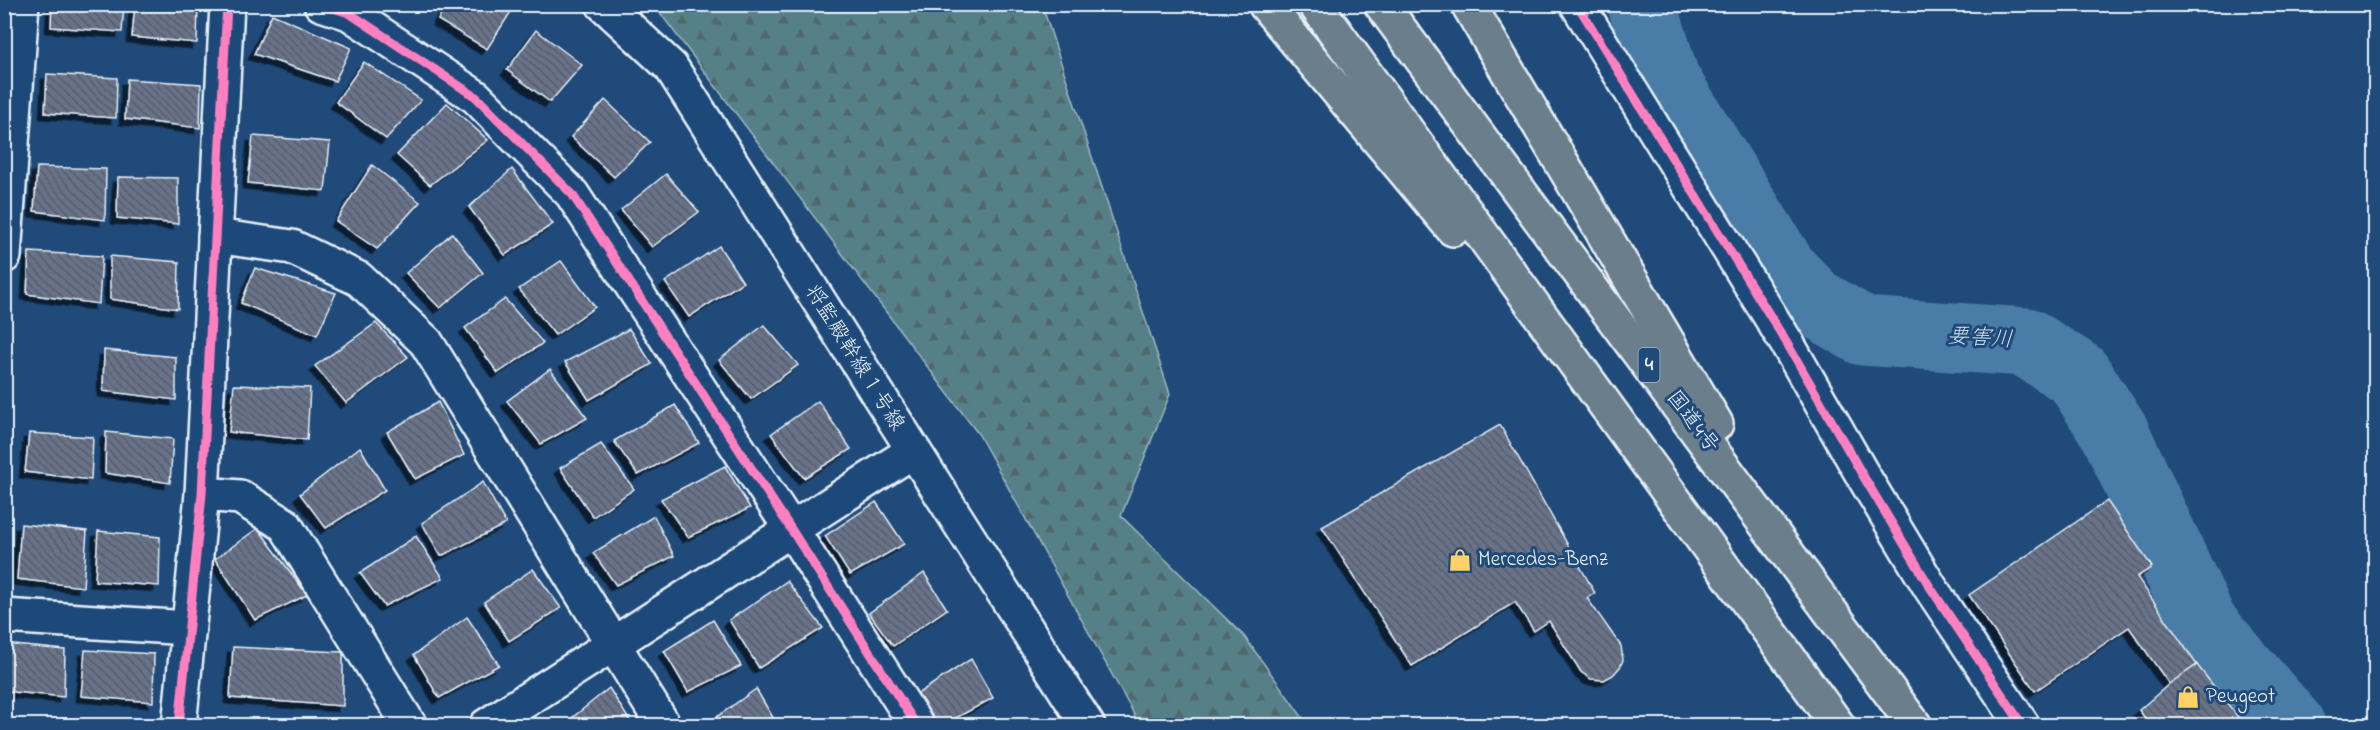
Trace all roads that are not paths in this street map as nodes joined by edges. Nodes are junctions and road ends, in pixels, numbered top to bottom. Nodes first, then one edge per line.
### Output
1 (22, 4) edge
2 (227, 4) edge
3 (321, 4) edge
4 (603, 4) edge
5 (1265, 4) edge
6 (1315, 4) edge
7 (1382, 4) edge
8 (1468, 4) edge
9 (1577, 4) edge
10 (215, 236) junction
11 (4, 256) edge
12 (1635, 447) junction
13 (913, 451) junction
14 (202, 495) junction
15 (791, 529) junction
16 (1805, 575) junction
17 (4, 616) edge
18 (188, 628) junction
19 (612, 644) junction
20 (179, 726) edge
21 (410, 726) edge
22 (486, 726) edge
23 (664, 726) edge
24 (917, 726) edge
25 (1088, 726) edge
26 (1838, 726) edge
27 (1915, 726) edge
28 (2023, 726) edge

1 - 11 street
2 - 10 street
3 - 15 street
4 - 13 street, 将監殿幹線１号線
5 - 12 highway
6 - 12 highway
7 - 16 highway, 国道4号 / 4
8 - 16 highway
9 - 28 street
10 - 14 street
10 - 19 street
12 - 26 highway
13 - 15 street
13 - 25 street, 将監殿幹線１号線
14 - 18 street
14 - 21 street
15 - 19 street
15 - 24 street
16 - 27 highway, 国道4号 / 4
17 - 18 street
18 - 20 street
19 - 22 street
19 - 23 street

